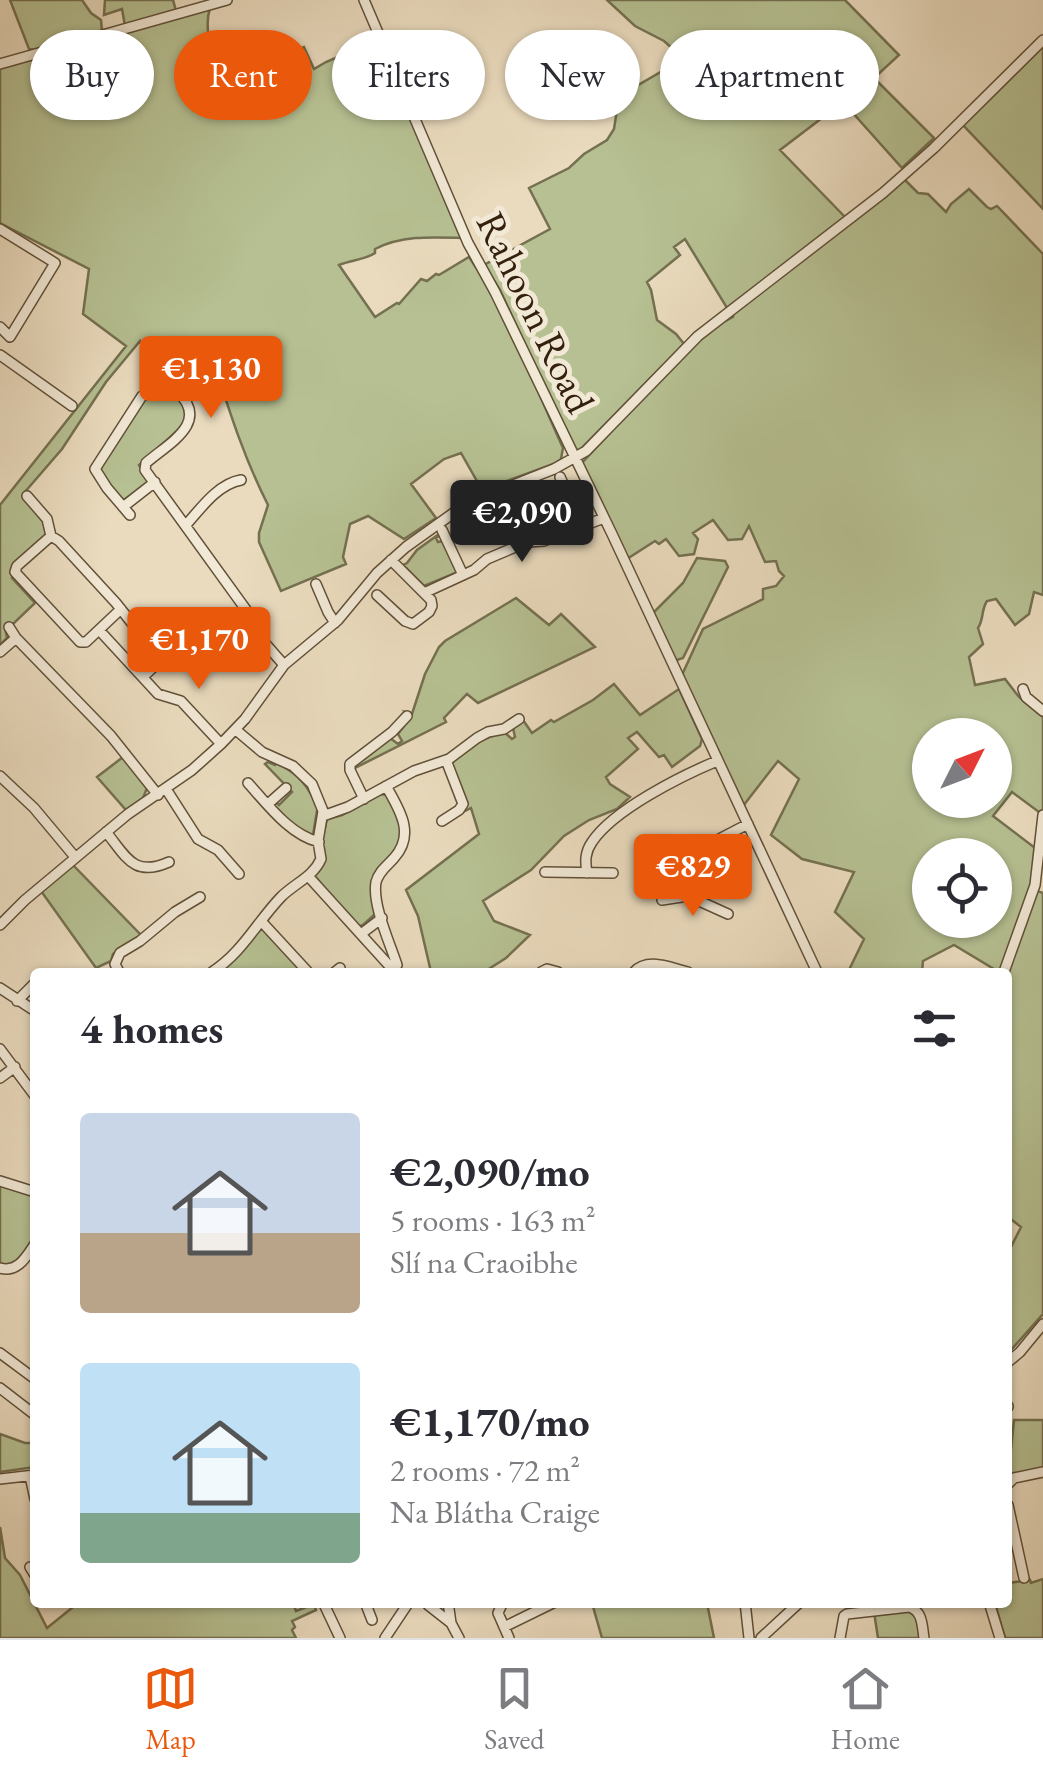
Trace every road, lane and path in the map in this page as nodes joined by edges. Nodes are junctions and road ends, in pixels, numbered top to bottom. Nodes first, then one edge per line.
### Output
1 (227, 0) edge
2 (364, 0) edge
3 (1043, 40) edge
4 (0, 64) edge
5 (0, 229) edge
6 (0, 327) edge
7 (10, 337) junction
8 (0, 353) edge
9 (72, 406) dead end
10 (574, 459) junction
11 (241, 480) dead end
12 (564, 480) dead end
13 (154, 482) junction
14 (26, 496) dead end
15 (604, 518) junction
16 (510, 523) dead end
17 (186, 525) junction
18 (583, 527) junction
19 (441, 535) dead end
20 (51, 536) junction
21 (520, 545) junction
22 (391, 560) junction
23 (464, 575) junction
24 (316, 584) dead end
25 (424, 593) junction
26 (378, 595) dead end
27 (122, 609) junction
28 (335, 623) junction
29 (9, 628) dead end
30 (99, 630) junction
31 (16, 638) junction
32 (0, 652) edge
33 (284, 666) junction
34 (142, 678) junction
35 (1022, 689) dead end
36 (1043, 711) edge
37 (407, 716) dead end
38 (519, 719) dead end
39 (236, 730) junction
40 (221, 744) junction
41 (446, 760) junction
42 (718, 761) junction
43 (0, 776) edge
44 (248, 783) dead end
45 (386, 786) junction
46 (286, 788) dead end
47 (162, 792) junction
48 (364, 799) junction
49 (268, 804) junction
50 (1043, 815) edge
51 (323, 816) junction
52 (442, 821) dead end
53 (748, 824) junction
54 (106, 832) junction
55 (318, 842) junction
56 (75, 857) junction
57 (169, 862) dead end
58 (544, 872) dead end
59 (613, 872) dead end
60 (587, 873) junction
61 (239, 874) dead end
62 (308, 876) junction
63 (688, 896) junction
64 (200, 897) dead end
65 (662, 900) dead end
66 (728, 914) dead end
67 (382, 918) junction
68 (261, 921) junction
69 (0, 925) edge
70 (361, 934) junction
71 (116, 968) edge
72 (221, 968) edge
73 (304, 968) edge
74 (395, 968) edge
75 (396, 968) edge
76 (638, 968) edge
77 (668, 968) edge
78 (815, 968) edge
79 (1005, 968) edge
80 (22, 973) dead end
81 (30, 980) edge
82 (0, 988) edge
83 (30, 988) edge
84 (16, 1001) junction
85 (30, 1009) edge
86 (0, 1048) edge
87 (14, 1067) junction
88 (0, 1078) edge
89 (30, 1089) edge
90 (0, 1180) edge
91 (30, 1190) edge
92 (30, 1250) edge
93 (0, 1268) edge
94 (1043, 1324) edge
95 (0, 1352) edge
96 (1012, 1359) edge
97 (30, 1375) edge
98 (1, 1390) edge
99 (30, 1411) edge
100 (1043, 1472) edge
101 (30, 1475) edge
102 (0, 1479) edge
103 (1012, 1480) edge
104 (1012, 1536) edge
105 (1024, 1578) dead end
106 (329, 1608) edge
107 (367, 1608) edge
108 (405, 1608) edge
109 (416, 1608) edge
110 (430, 1608) edge
111 (447, 1608) edge
112 (499, 1608) edge
113 (543, 1608) edge
114 (746, 1608) edge
115 (794, 1608) edge
116 (894, 1608) edge
117 (914, 1608) edge
118 (991, 1608) edge
119 (401, 1615) junction
120 (372, 1620) dead end
121 (451, 1623) junction
122 (504, 1627) junction
123 (340, 1638) edge
124 (386, 1638) edge
125 (459, 1638) edge
126 (509, 1638) edge
127 (749, 1638) edge
128 (761, 1638) edge
129 (840, 1638) edge
130 (924, 1638) edge
131 (1000, 1638) edge

1 - 4 street
2 - 10 street, Rahoon Road
3 - 10 street
5 - 7 street
6 - 7 street
7 - 8 street
8 - 9 street
10 - 15 street, Rahoon Road
10 - 22 street
11 - 17 street
12 - 18 street
13 - 13 street
13 - 17 street
14 - 20 street
15 - 18 street
15 - 42 street, Rahoon Road
16 - 21 street
17 - 33 street
18 - 21 street
19 - 23 street
20 - 27 street
20 - 30 street
21 - 23 street
22 - 25 street
22 - 28 street
23 - 25 street
24 - 28 street
25 - 26 street
27 - 30 street
27 - 34 street
28 - 33 street
29 - 31 street
30 - 34 street
31 - 32 street
31 - 47 street
33 - 39 street
34 - 40 street
35 - 36 street
37 - 48 street
38 - 41 street
39 - 40 street
39 - 51 street
40 - 47 street
41 - 45 street
41 - 52 street
42 - 53 street, Rahoon Road
42 - 60 street
43 - 56 street
44 - 49 street
45 - 48 street
45 - 67 street
46 - 49 street
47 - 54 street
47 - 61 street
48 - 51 street
49 - 55 street
50 - 79 street
51 - 55 street
53 - 63 street
53 - 78 street, Rahoon Road
54 - 56 street
54 - 57 street
55 - 62 street
56 - 69 street
58 - 60 street
59 - 60 street
62 - 68 street
62 - 70 street
63 - 65 street
63 - 66 street
64 - 71 street
67 - 70 street
67 - 75 street
68 - 72 street
68 - 73 street
70 - 74 street
76 - 77 street
80 - 81 street
82 - 84 street
83 - 84 street
84 - 85 street
86 - 87 street
87 - 88 street
87 - 89 street
90 - 91 street
92 - 93 street
94 - 96 street
95 - 97 street
98 - 99 street
100 - 103 street
101 - 102 street
104 - 105 street
106 - 123 street
107 - 120 street
108 - 119 street
109 - 119 street
110 - 121 street
111 - 121 street
112 - 122 street
113 - 122 street
114 - 127 street
115 - 128 street
116 - 129 street
117 - 130 street
118 - 131 street
119 - 124 street
121 - 125 street
122 - 126 street

